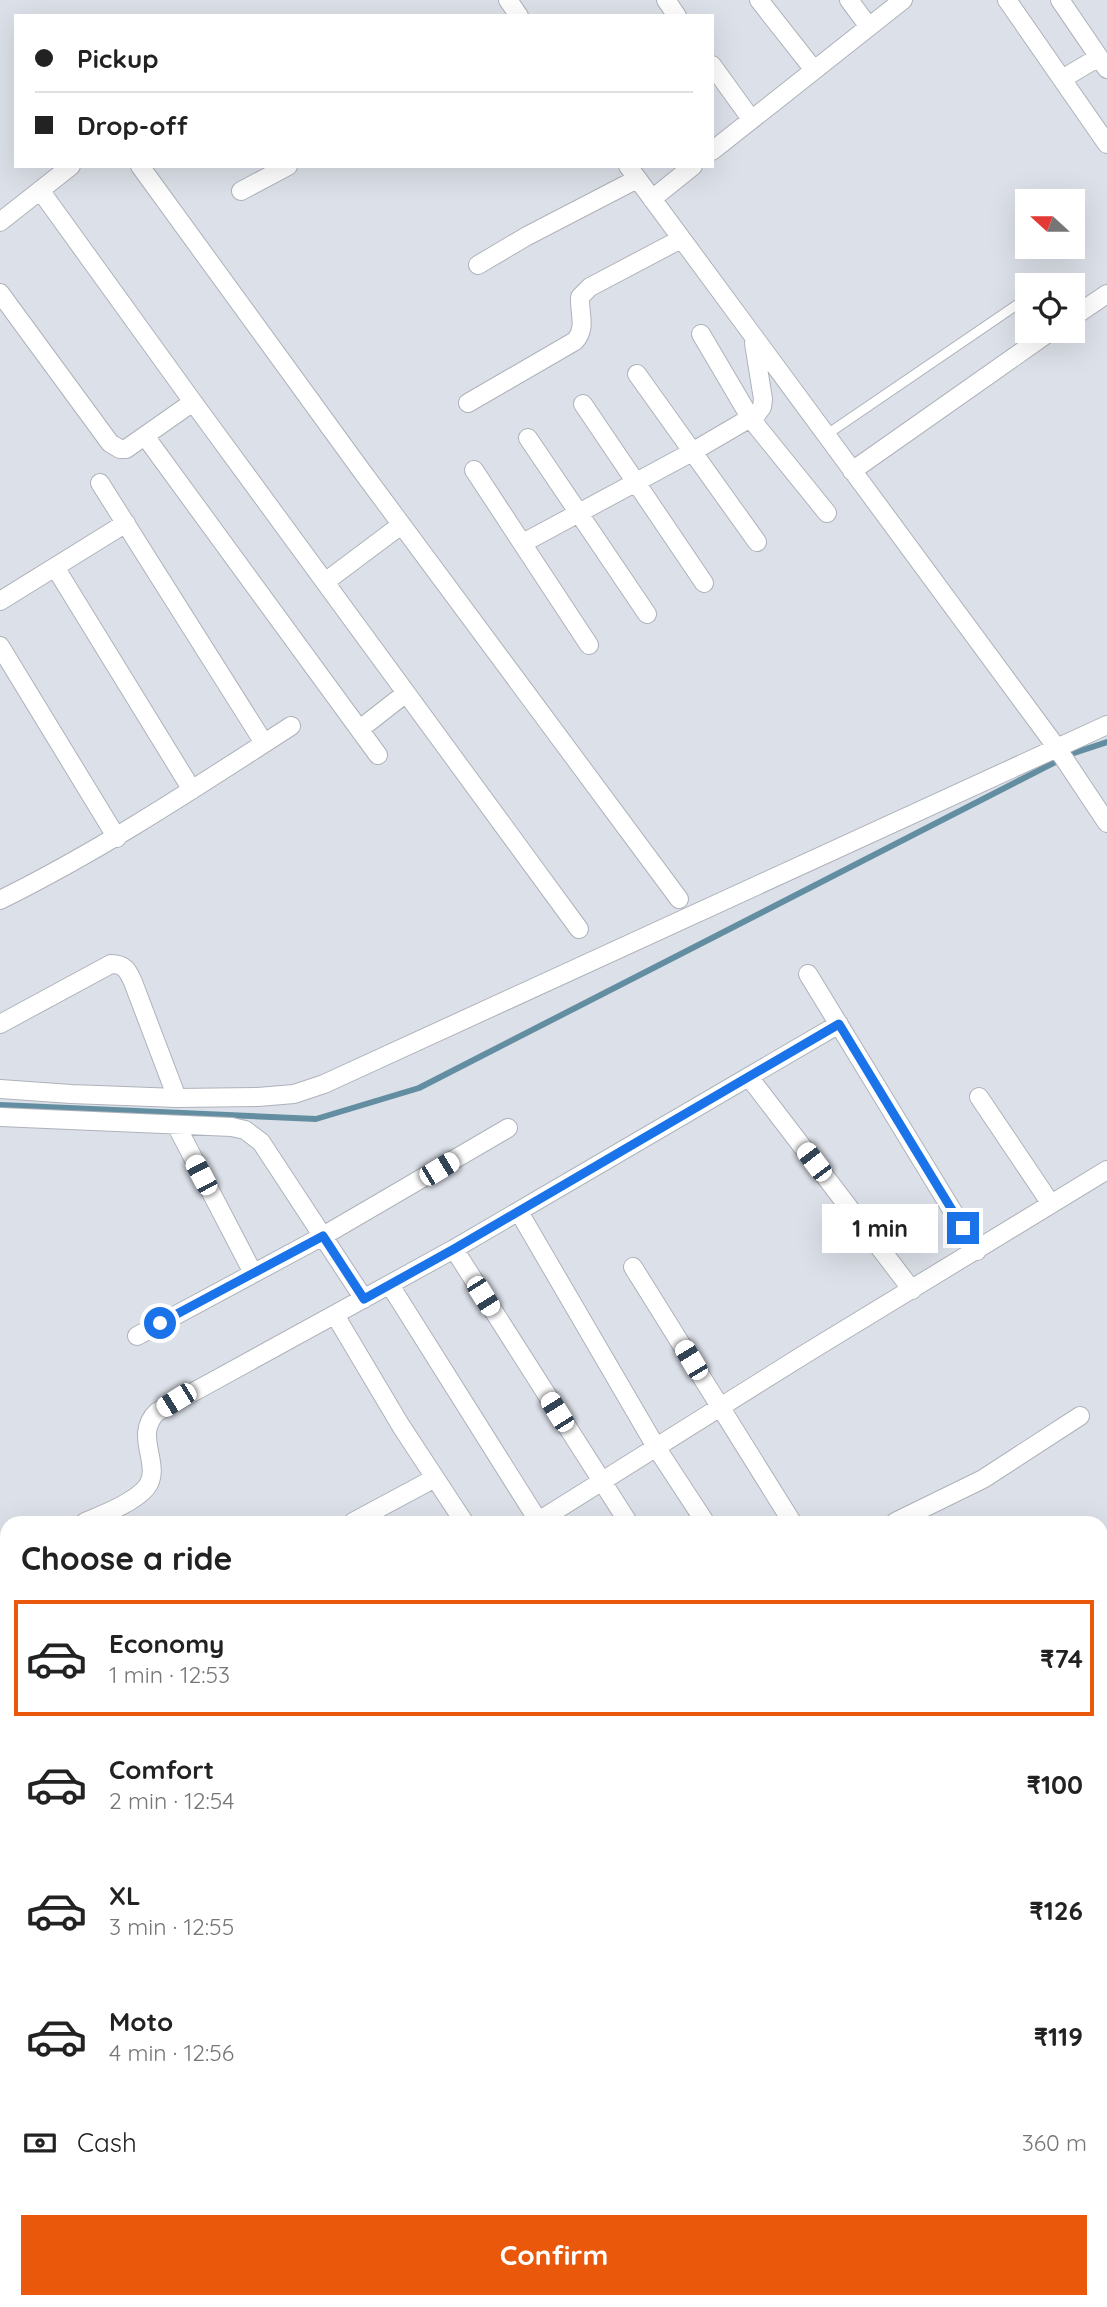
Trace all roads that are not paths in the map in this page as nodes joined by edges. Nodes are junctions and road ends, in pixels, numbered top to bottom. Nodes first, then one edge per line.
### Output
1 (759, 0) edge
2 (849, 0) edge
3 (903, 0) edge
4 (1007, 0) edge
5 (1060, 0) edge
6 (869, 27) junction
7 (1103, 63) edge
8 (714, 68) edge
9 (814, 70) junction
10 (1062, 79) junction
11 (751, 119) junction
12 (1107, 144) edge
13 (714, 149) edge
14 (68, 168) edge
15 (141, 168) edge
16 (284, 168) edge
17 (691, 168) edge
18 (633, 173) edge
19 (40, 190) junction
20 (241, 191) dead end
21 (652, 199) junction
22 (0, 222) edge
23 (681, 239) junction
24 (478, 265) dead end
25 (0, 293) edge
26 (1107, 294) edge
27 (1015, 306) edge
28 (1085, 309) edge
29 (701, 334) dead end
30 (754, 340) junction
31 (1034, 343) edge
32 (638, 374) dead end
33 (193, 402) junction
34 (468, 403) dead end
35 (583, 404) dead end
36 (751, 419) junction
37 (826, 435) junction
38 (145, 436) junction
39 (528, 438) dead end
40 (692, 453) junction
41 (474, 470) dead end
42 (852, 471) junction
43 (636, 481) junction
44 (100, 483) dead end
45 (579, 512) junction
46 (827, 513) dead end
47 (126, 523) junction
48 (401, 525) junction
49 (757, 542) dead end
50 (523, 543) junction
51 (55, 567) junction
52 (325, 582) junction
53 (704, 583) dead end
54 (0, 601) edge
55 (647, 614) dead end
56 (589, 645) dead end
57 (0, 646) edge
58 (406, 693) junction
59 (1107, 725) edge
60 (291, 726) dead end
61 (360, 729) junction
62 (264, 743) junction
63 (379, 755) dead end
64 (1061, 755) junction
65 (192, 790) junction
66 (1107, 823) edge
67 (117, 838) junction
68 (679, 899) dead end
69 (0, 900) edge
70 (579, 929) dead end
71 (808, 974) dead end
72 (0, 1024) edge
73 (839, 1024) junction
74 (750, 1077) junction
75 (0, 1089) edge
76 (979, 1097) dead end
77 (177, 1098) junction
78 (0, 1117) edge
79 (176, 1125) junction
80 (508, 1128) dead end
81 (1107, 1170) edge
82 (1051, 1204) junction
83 (519, 1212) junction
84 (323, 1236) junction
85 (454, 1249) junction
86 (977, 1251) junction
87 (633, 1267) dead end
88 (253, 1273) junction
89 (390, 1285) junction
90 (912, 1290) junction
91 (364, 1299) junction
92 (335, 1315) junction
93 (137, 1336) dead end
94 (720, 1407) junction
95 (1080, 1416) dead end
96 (656, 1447) junction
97 (435, 1478) junction
98 (601, 1482) junction
99 (97, 1516) edge
100 (364, 1516) edge
101 (460, 1516) edge
102 (534, 1516) edge
103 (547, 1516) edge
104 (624, 1516) edge
105 (701, 1516) edge
106 (788, 1516) edge
107 (907, 1516) edge

1 - 9 street
2 - 6 street
3 - 6 street
4 - 10 street
5 - 7 street
6 - 9 street
7 - 10 street
8 - 11 street
9 - 11 street
10 - 12 street
11 - 13 street
14 - 19 street
15 - 48 street
16 - 20 street
17 - 21 street
18 - 21 street
18 - 24 street
19 - 22 street
19 - 33 street
21 - 23 street
23 - 30 street
23 - 34 street
25 - 38 street
26 - 28 street
27 - 37 lane
29 - 36 street
30 - 36 street
30 - 37 street
31 - 42 street
32 - 40 street
33 - 38 street
33 - 52 street
35 - 43 street
36 - 40 street
36 - 46 street
37 - 42 street
38 - 61 street
39 - 45 street
40 - 43 street
40 - 49 street
41 - 50 street
42 - 64 street
43 - 45 street
43 - 53 street
44 - 47 street
45 - 50 street
45 - 55 street
47 - 51 street
47 - 62 street
48 - 52 street
48 - 68 street
50 - 56 street
51 - 54 street
51 - 65 street
52 - 58 street
57 - 67 street
58 - 61 street
58 - 70 street
59 - 64 street
60 - 62 street
61 - 63 street
62 - 65 street
64 - 66 street
64 - 77 street
65 - 67 street
67 - 69 street
71 - 73 street
72 - 77 street
73 - 74 street
73 - 86 street
74 - 83 street
74 - 90 street
75 - 77 street
76 - 82 street
78 - 79 street
79 - 84 street
79 - 88 street
80 - 84 street
81 - 82 street
82 - 86 street
83 - 85 street
83 - 96 street
84 - 88 street
84 - 91 street
85 - 89 street
85 - 98 street
86 - 90 street
87 - 94 street
88 - 93 street
89 - 91 street
89 - 102 street
90 - 94 street
91 - 92 street
92 - 97 street
92 - 99 street
94 - 96 street
94 - 106 street
95 - 107 street
96 - 98 street
96 - 105 street
97 - 100 street
97 - 101 street
98 - 103 street
98 - 104 street

